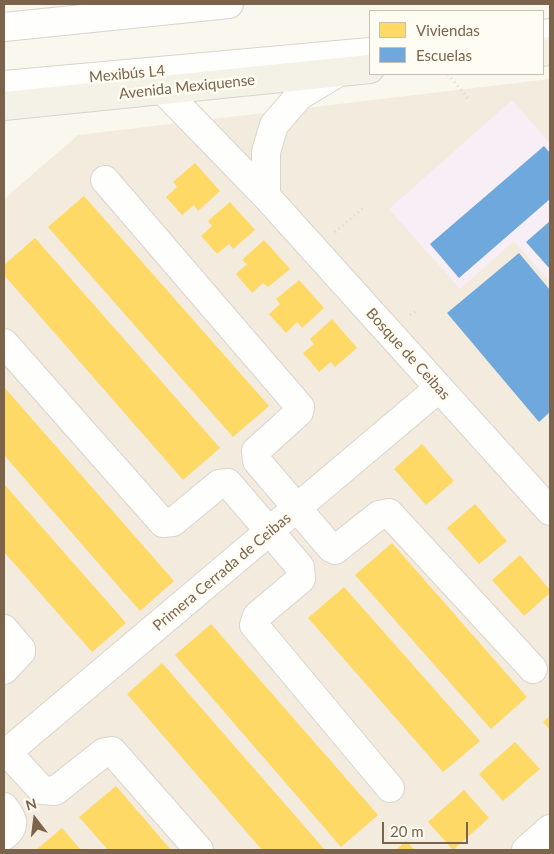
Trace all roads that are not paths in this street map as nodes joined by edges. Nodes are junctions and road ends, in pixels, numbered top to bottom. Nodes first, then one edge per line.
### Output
1 (229, 4) edge
2 (4, 27) edge
3 (369, 52) edge
4 (369, 69) edge
5 (339, 72) junction
6 (4, 85) edge
7 (163, 90) junction
8 (4, 106) edge
9 (105, 180) dead end
10 (266, 196) junction
11 (4, 343) edge
12 (439, 388) junction
13 (296, 509) junction
14 (550, 511) edge
15 (270, 531) junction
16 (4, 629) edge
17 (533, 668) dead end
18 (4, 670) edge
19 (5, 752) edge
20 (390, 788) dead end
21 (4, 806) edge
22 (550, 829) edge
23 (4, 836) edge
24 (199, 850) edge
25 (526, 850) edge

1 - 2 street
3 - 6 street, Mexibús L4
4 - 5 main road, Avenida Mexiquense
5 - 7 main road, Avenida Mexiquense
5 - 10 street
7 - 8 main road, Avenida Mexiquense
7 - 10 street, Bosque de Ceibas
9 - 13 street
10 - 12 street, Bosque de Ceibas
11 - 15 street
12 - 13 street, Primera Cerrada de Ceibas
12 - 14 street, Bosque de Ceibas
13 - 15 street, Primera Cerrada de Ceibas
13 - 17 street
15 - 19 street, Primera Cerrada de Ceibas
15 - 20 street
16 - 18 street
19 - 24 street
21 - 23 street
22 - 25 street

